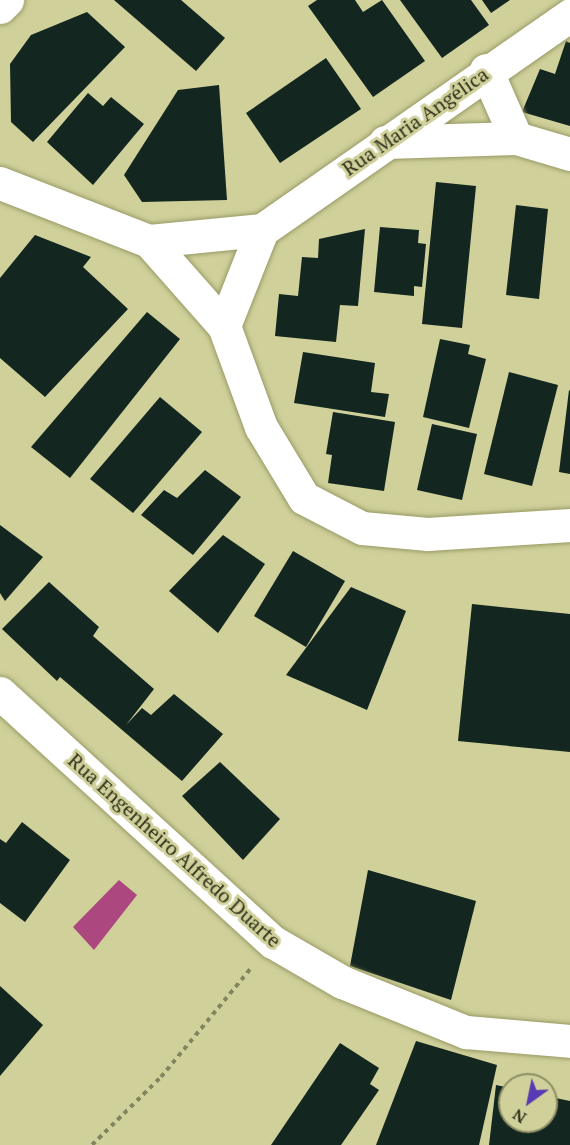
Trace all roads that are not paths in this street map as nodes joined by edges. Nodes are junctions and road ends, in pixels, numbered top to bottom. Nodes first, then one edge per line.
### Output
1 (6, 0) edge
2 (0, 7) edge
3 (570, 15) edge
4 (486, 70) junction
5 (516, 138) junction
6 (385, 142) junction
7 (570, 154) edge
8 (0, 183) edge
9 (262, 230) junction
10 (149, 241) junction
11 (224, 326) junction
12 (570, 525) edge
13 (0, 693) edge
14 (570, 1041) edge

1 - 2 street
3 - 4 street, Rua Maria Angélica
4 - 5 street
4 - 6 street, Rua Maria Angélica
5 - 6 street
5 - 7 street
6 - 9 street, Rua Maria Angélica
8 - 10 street
9 - 10 street
9 - 11 street
10 - 11 street
11 - 12 street
13 - 14 street, Rua Engenheiro Alfredo Duarte

